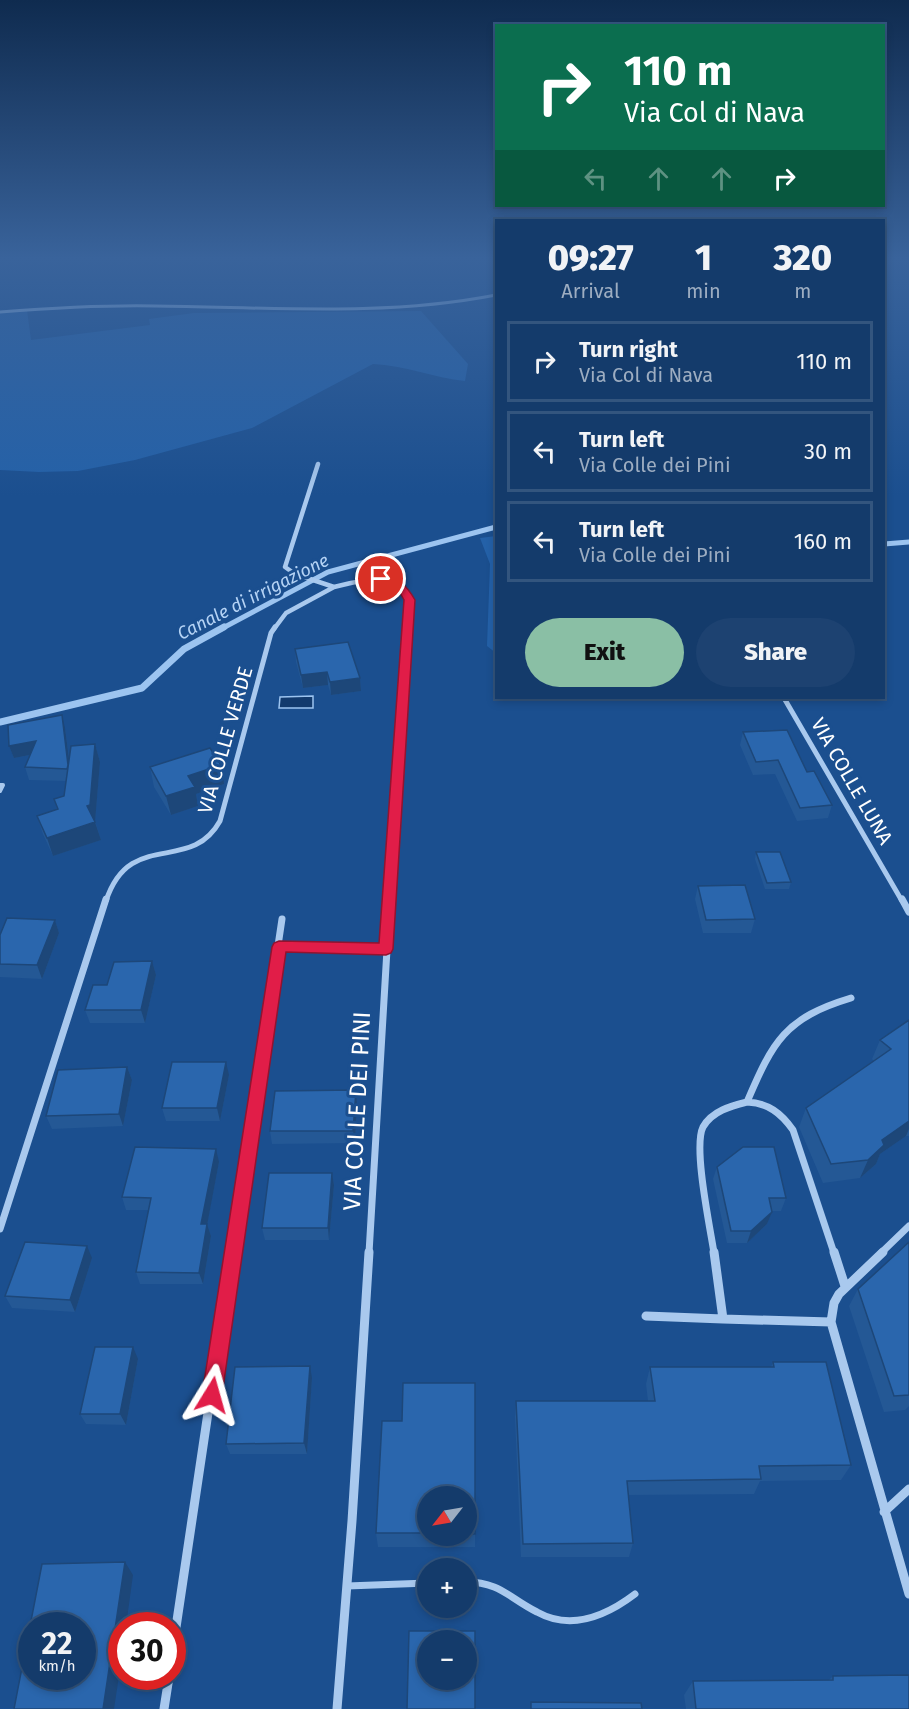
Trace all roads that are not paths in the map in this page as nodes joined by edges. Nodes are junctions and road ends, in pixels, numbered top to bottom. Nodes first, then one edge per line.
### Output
1 (318, 464) dead end
2 (334, 587) junction
3 (785, 699) edge
4 (0, 785) edge
5 (0, 791) edge
6 (909, 912) edge
7 (282, 919) dead end
8 (279, 947) junction
9 (386, 949) junction
10 (851, 998) dead end
11 (747, 1102) junction
12 (909, 1226) edge
13 (0, 1229) edge
14 (845, 1287) junction
15 (646, 1316) dead end
16 (723, 1319) junction
17 (831, 1322) junction
18 (909, 1489) edge
19 (884, 1512) junction
20 (477, 1581) edge
21 (417, 1583) edge
22 (347, 1586) junction
23 (635, 1594) dead end
24 (909, 1594) edge
25 (178, 1612) edge
26 (167, 1690) edge
27 (164, 1709) edge
28 (337, 1709) edge

1 - 2 street
2 - 9 street, VIA COLLE DEI PINI
2 - 13 street, VIA COLLE VERDE
3 - 6 street, VIA COLLE LUNA
4 - 5 lane
7 - 8 street
8 - 9 street
8 - 25 street
9 - 22 street, VIA COLLE DEI PINI
10 - 11 street
11 - 14 street
11 - 16 street
12 - 14 street
14 - 17 street
15 - 16 street
16 - 17 street
17 - 19 street
18 - 19 street
19 - 24 street
20 - 23 lane
21 - 22 lane
22 - 28 street, VIA COLLE DEI PINI
26 - 27 street

